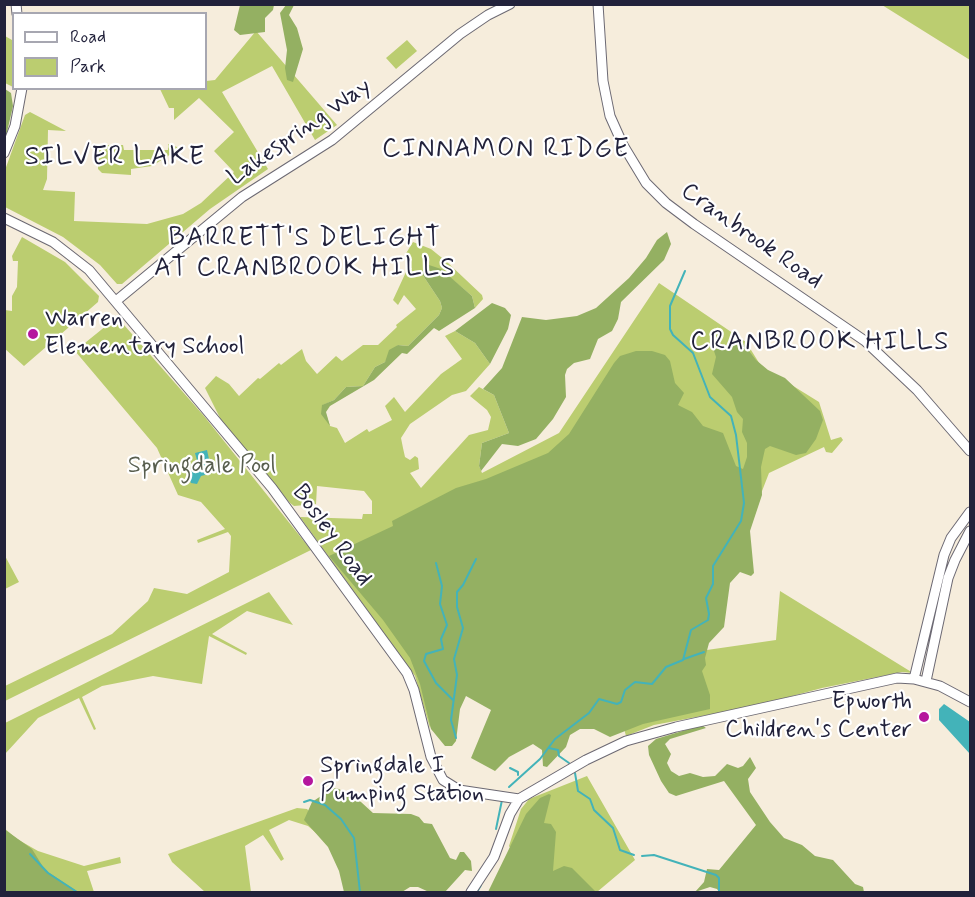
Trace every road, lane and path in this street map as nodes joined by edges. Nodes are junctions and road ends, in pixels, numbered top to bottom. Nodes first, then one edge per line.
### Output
1 (510, 4) edge
2 (598, 4) edge
3 (22, 90) edge
4 (4, 153) edge
5 (4, 218) edge
6 (116, 301) junction
7 (970, 451) edge
8 (970, 512) edge
9 (970, 531) edge
10 (914, 678) junction
11 (926, 681) junction
12 (970, 702) edge
13 (519, 799) junction
14 (471, 891) edge

1 - 6 street, Lakespring Way
2 - 7 street, Cranbrook Road
3 - 4 street
5 - 6 street, Bosley Road
6 - 13 street, Bosley Road
8 - 10 street
9 - 11 street
10 - 11 street
10 - 13 street
11 - 12 street
13 - 14 street

